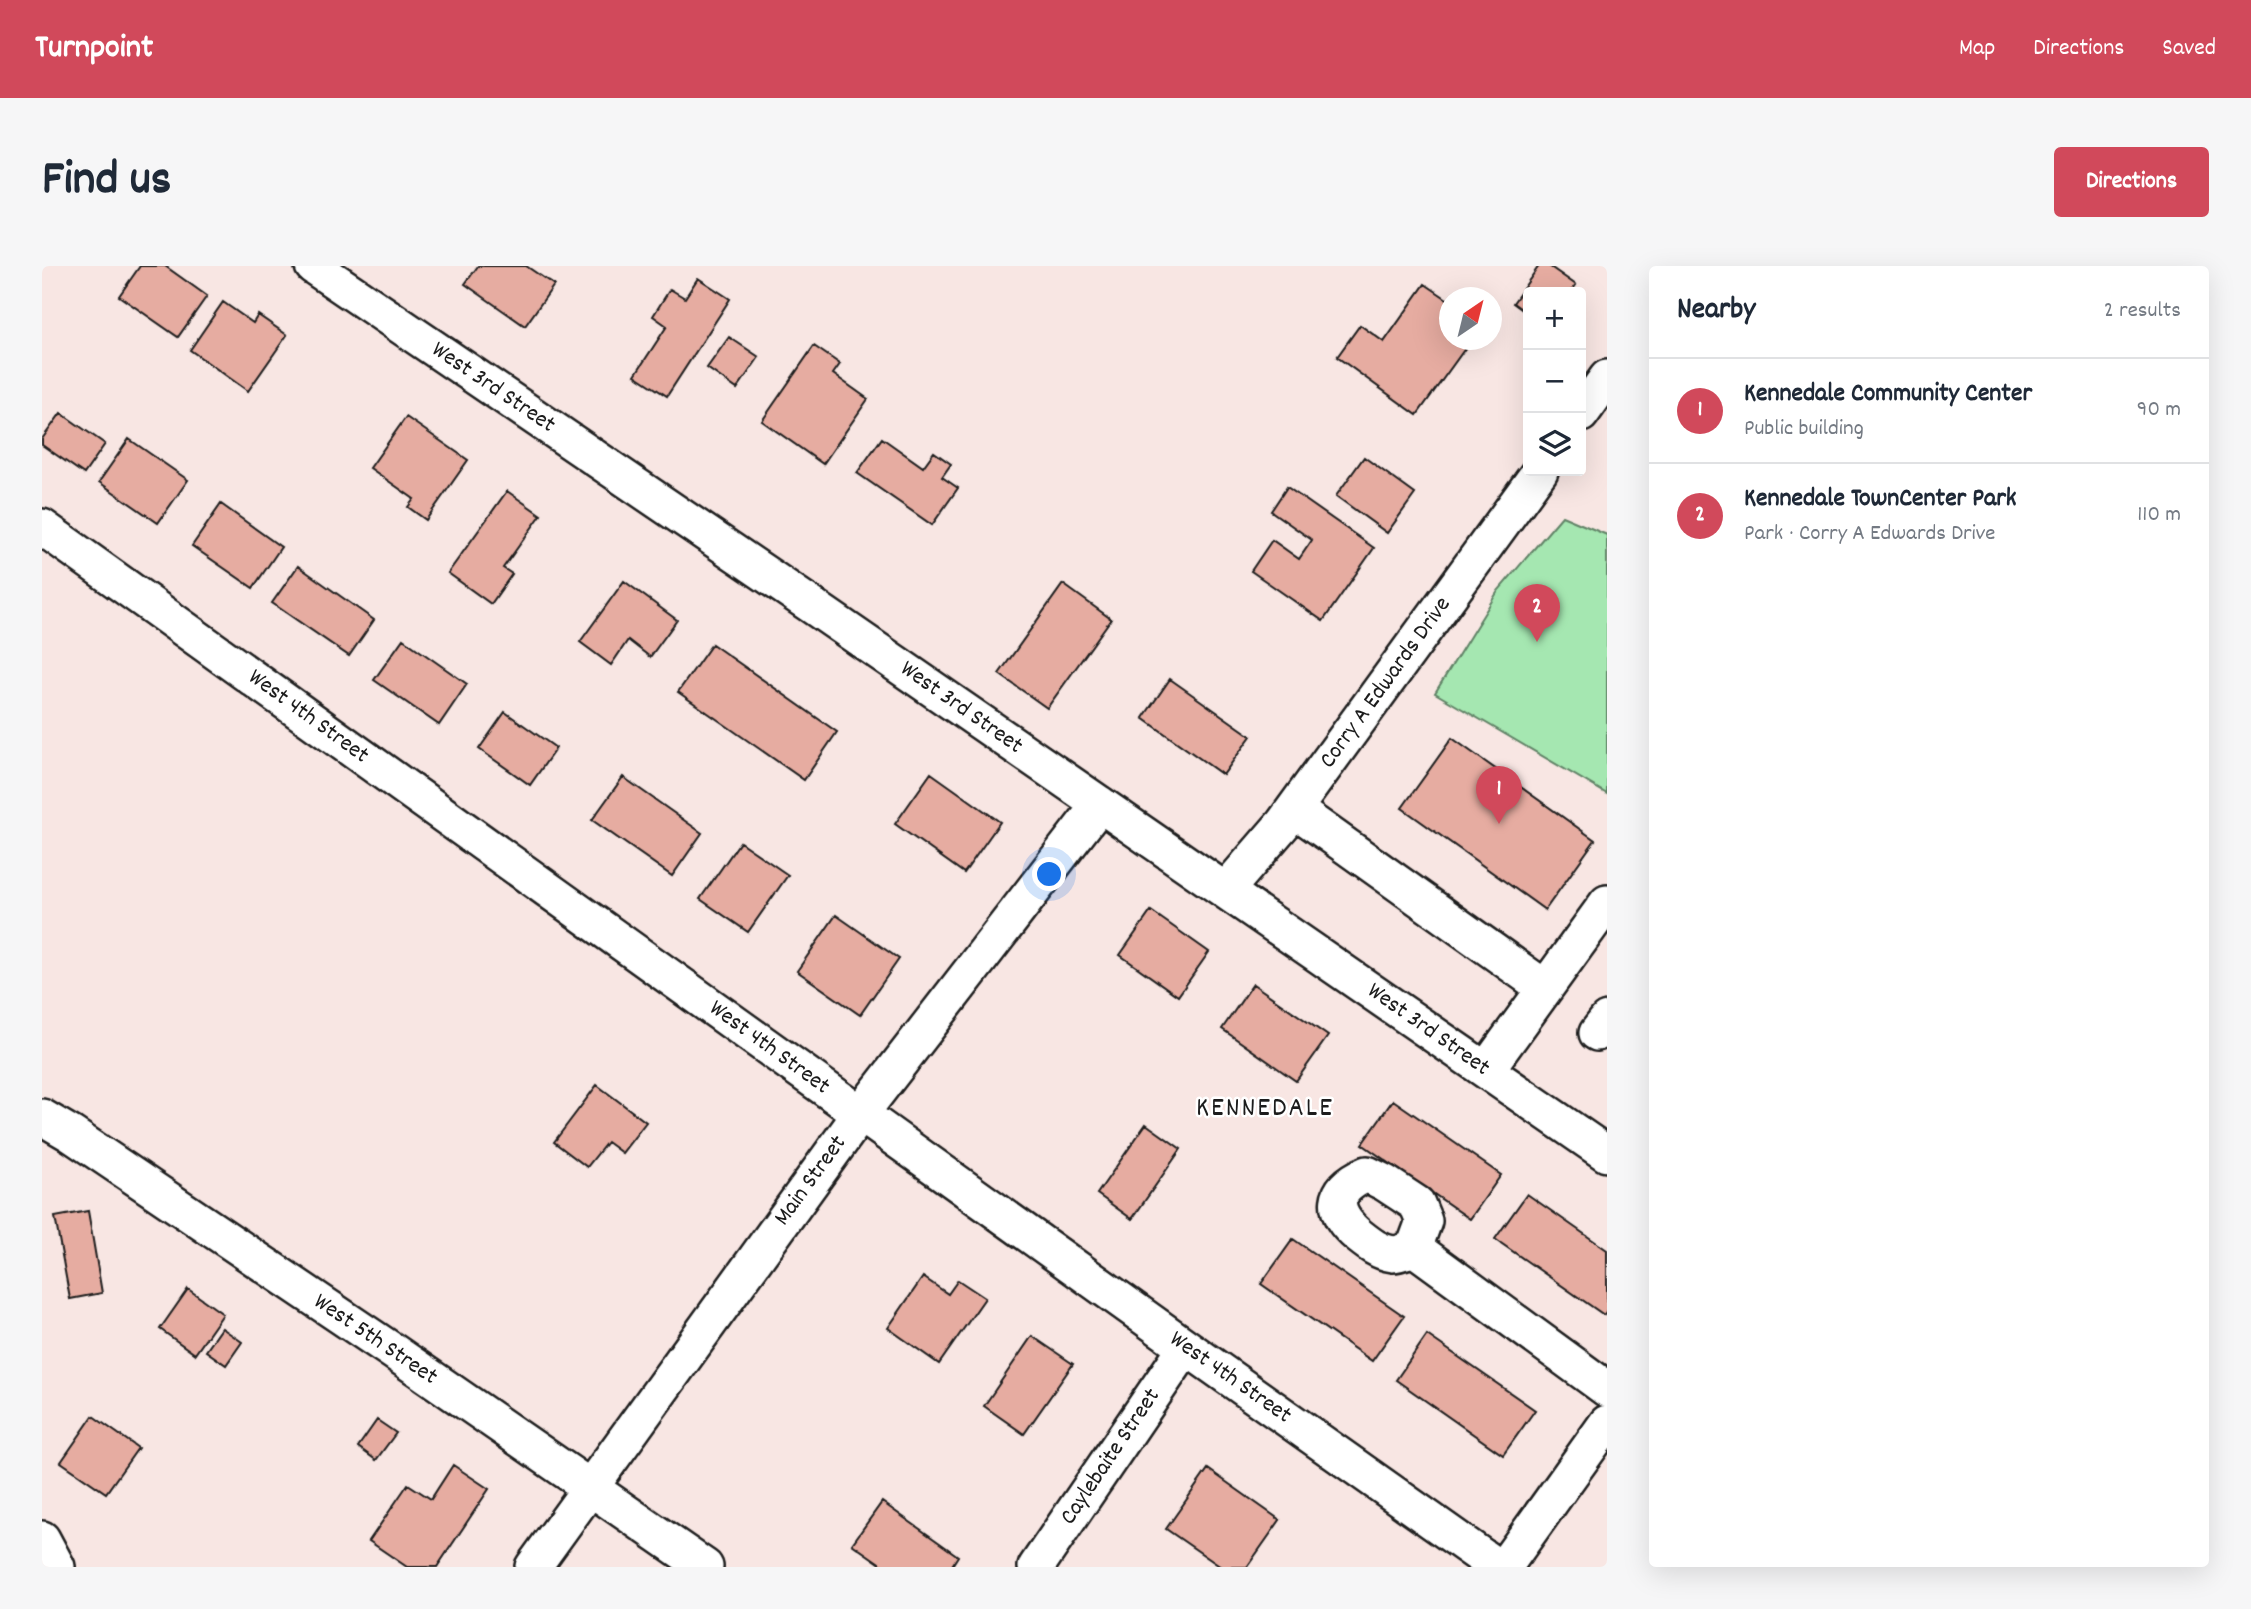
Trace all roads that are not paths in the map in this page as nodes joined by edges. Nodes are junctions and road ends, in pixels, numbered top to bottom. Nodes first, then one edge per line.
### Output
1 (313, 266) edge
2 (1607, 378) edge
3 (1582, 413) edge
4 (1536, 476) edge
5 (42, 527) edge
6 (1100, 804) junction
7 (1294, 809) junction
8 (1226, 890) junction
9 (1607, 903) edge
10 (1545, 988) junction
11 (1486, 1070) junction
12 (860, 1113) junction
13 (42, 1117) edge
14 (1607, 1154) edge
15 (1414, 1248) dead end
16 (1186, 1347) junction
17 (1607, 1389) edge
18 (1607, 1423) edge
19 (590, 1487) junction
20 (42, 1539) edge
21 (57, 1567) edge
22 (533, 1567) edge
23 (705, 1567) edge
24 (1036, 1567) edge
25 (1497, 1567) edge
26 (1504, 1567) edge

1 - 6 street, West 3rd Street
2 - 3 street
4 - 7 street, Corry A Edwards Drive
5 - 12 street, West 4th Street
6 - 8 street, West 3rd Street
6 - 12 street, Main Street
7 - 8 street, Corry A Edwards Drive
7 - 10 street
8 - 11 street, West 3rd Street
9 - 10 street
10 - 11 street
11 - 14 street, West 3rd Street
12 - 16 street, West 4th Street
12 - 19 street, Main Street
13 - 19 street, West 5th Street
15 - 17 street
16 - 24 street, Caylebaite Street
16 - 25 street, West 4th Street
18 - 26 street
19 - 22 street, Main Street
19 - 23 street, West 5th Street
20 - 21 street

